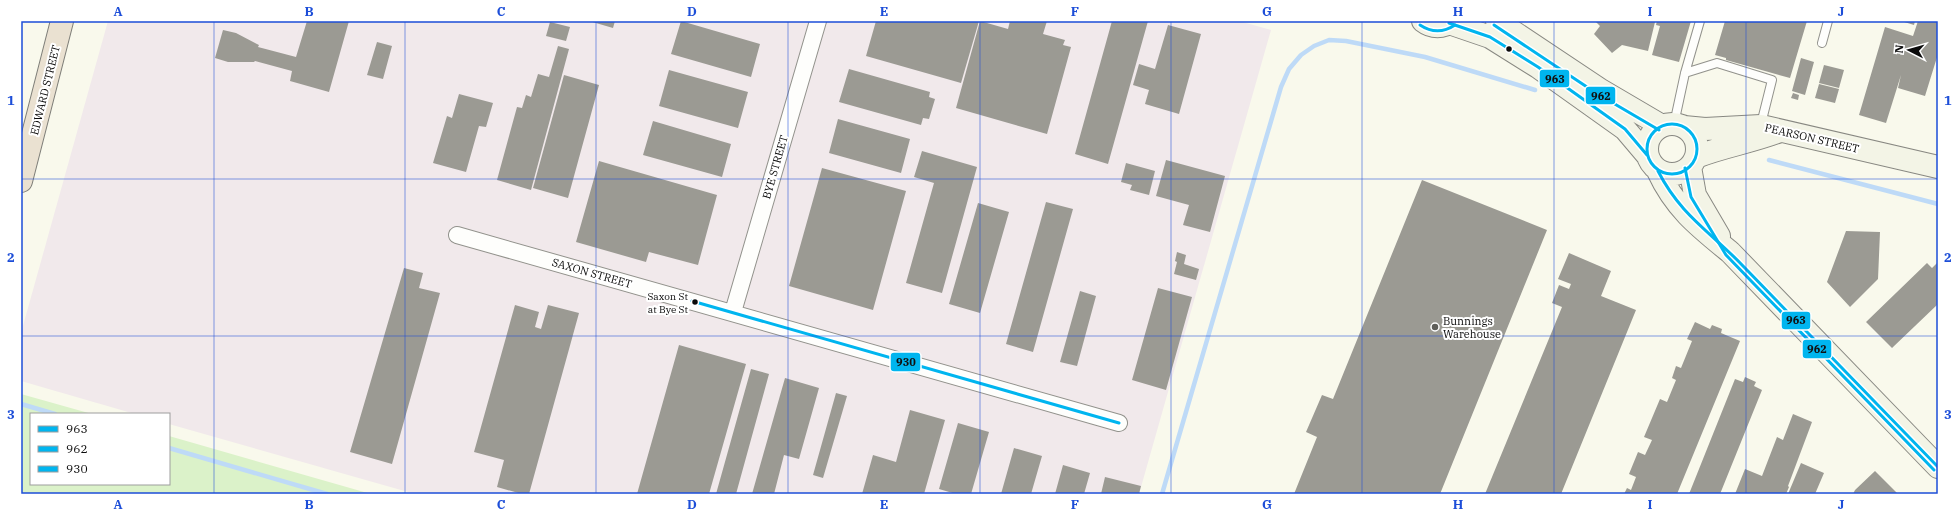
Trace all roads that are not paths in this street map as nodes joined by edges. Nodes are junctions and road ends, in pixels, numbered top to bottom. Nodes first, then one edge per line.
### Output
1 (62, 21) edge
2 (818, 21) edge
3 (1423, 21) edge
4 (1496, 21) edge
5 (1700, 21) edge
6 (1828, 21) edge
7 (1451, 22) edge
8 (1822, 43) dead end
9 (1685, 73) junction
10 (1674, 126) junction
11 (1771, 128) junction
12 (1693, 162) junction
13 (1653, 163) junction
14 (1938, 167) edge
15 (21, 181) edge
16 (457, 234) dead end
17 (1730, 252) junction
18 (733, 312) junction
19 (1119, 423) dead end
20 (1938, 467) edge

1 - 15 highway, EDWARD STREET
2 - 18 street, BYE STREET
3 - 7 main road
4 - 10 main road
5 - 9 lane
6 - 8 lane
7 - 13 main road
9 - 10 lane
9 - 11 lane
10 - 11 main road, PEARSON STREET
10 - 12 main road
10 - 13 main road
11 - 12 main road
11 - 14 main road, PEARSON STREET
12 - 13 main road
12 - 17 main road
13 - 17 main road
16 - 18 street, SAXON STREET
17 - 20 main road
18 - 19 street, SAXON STREET

